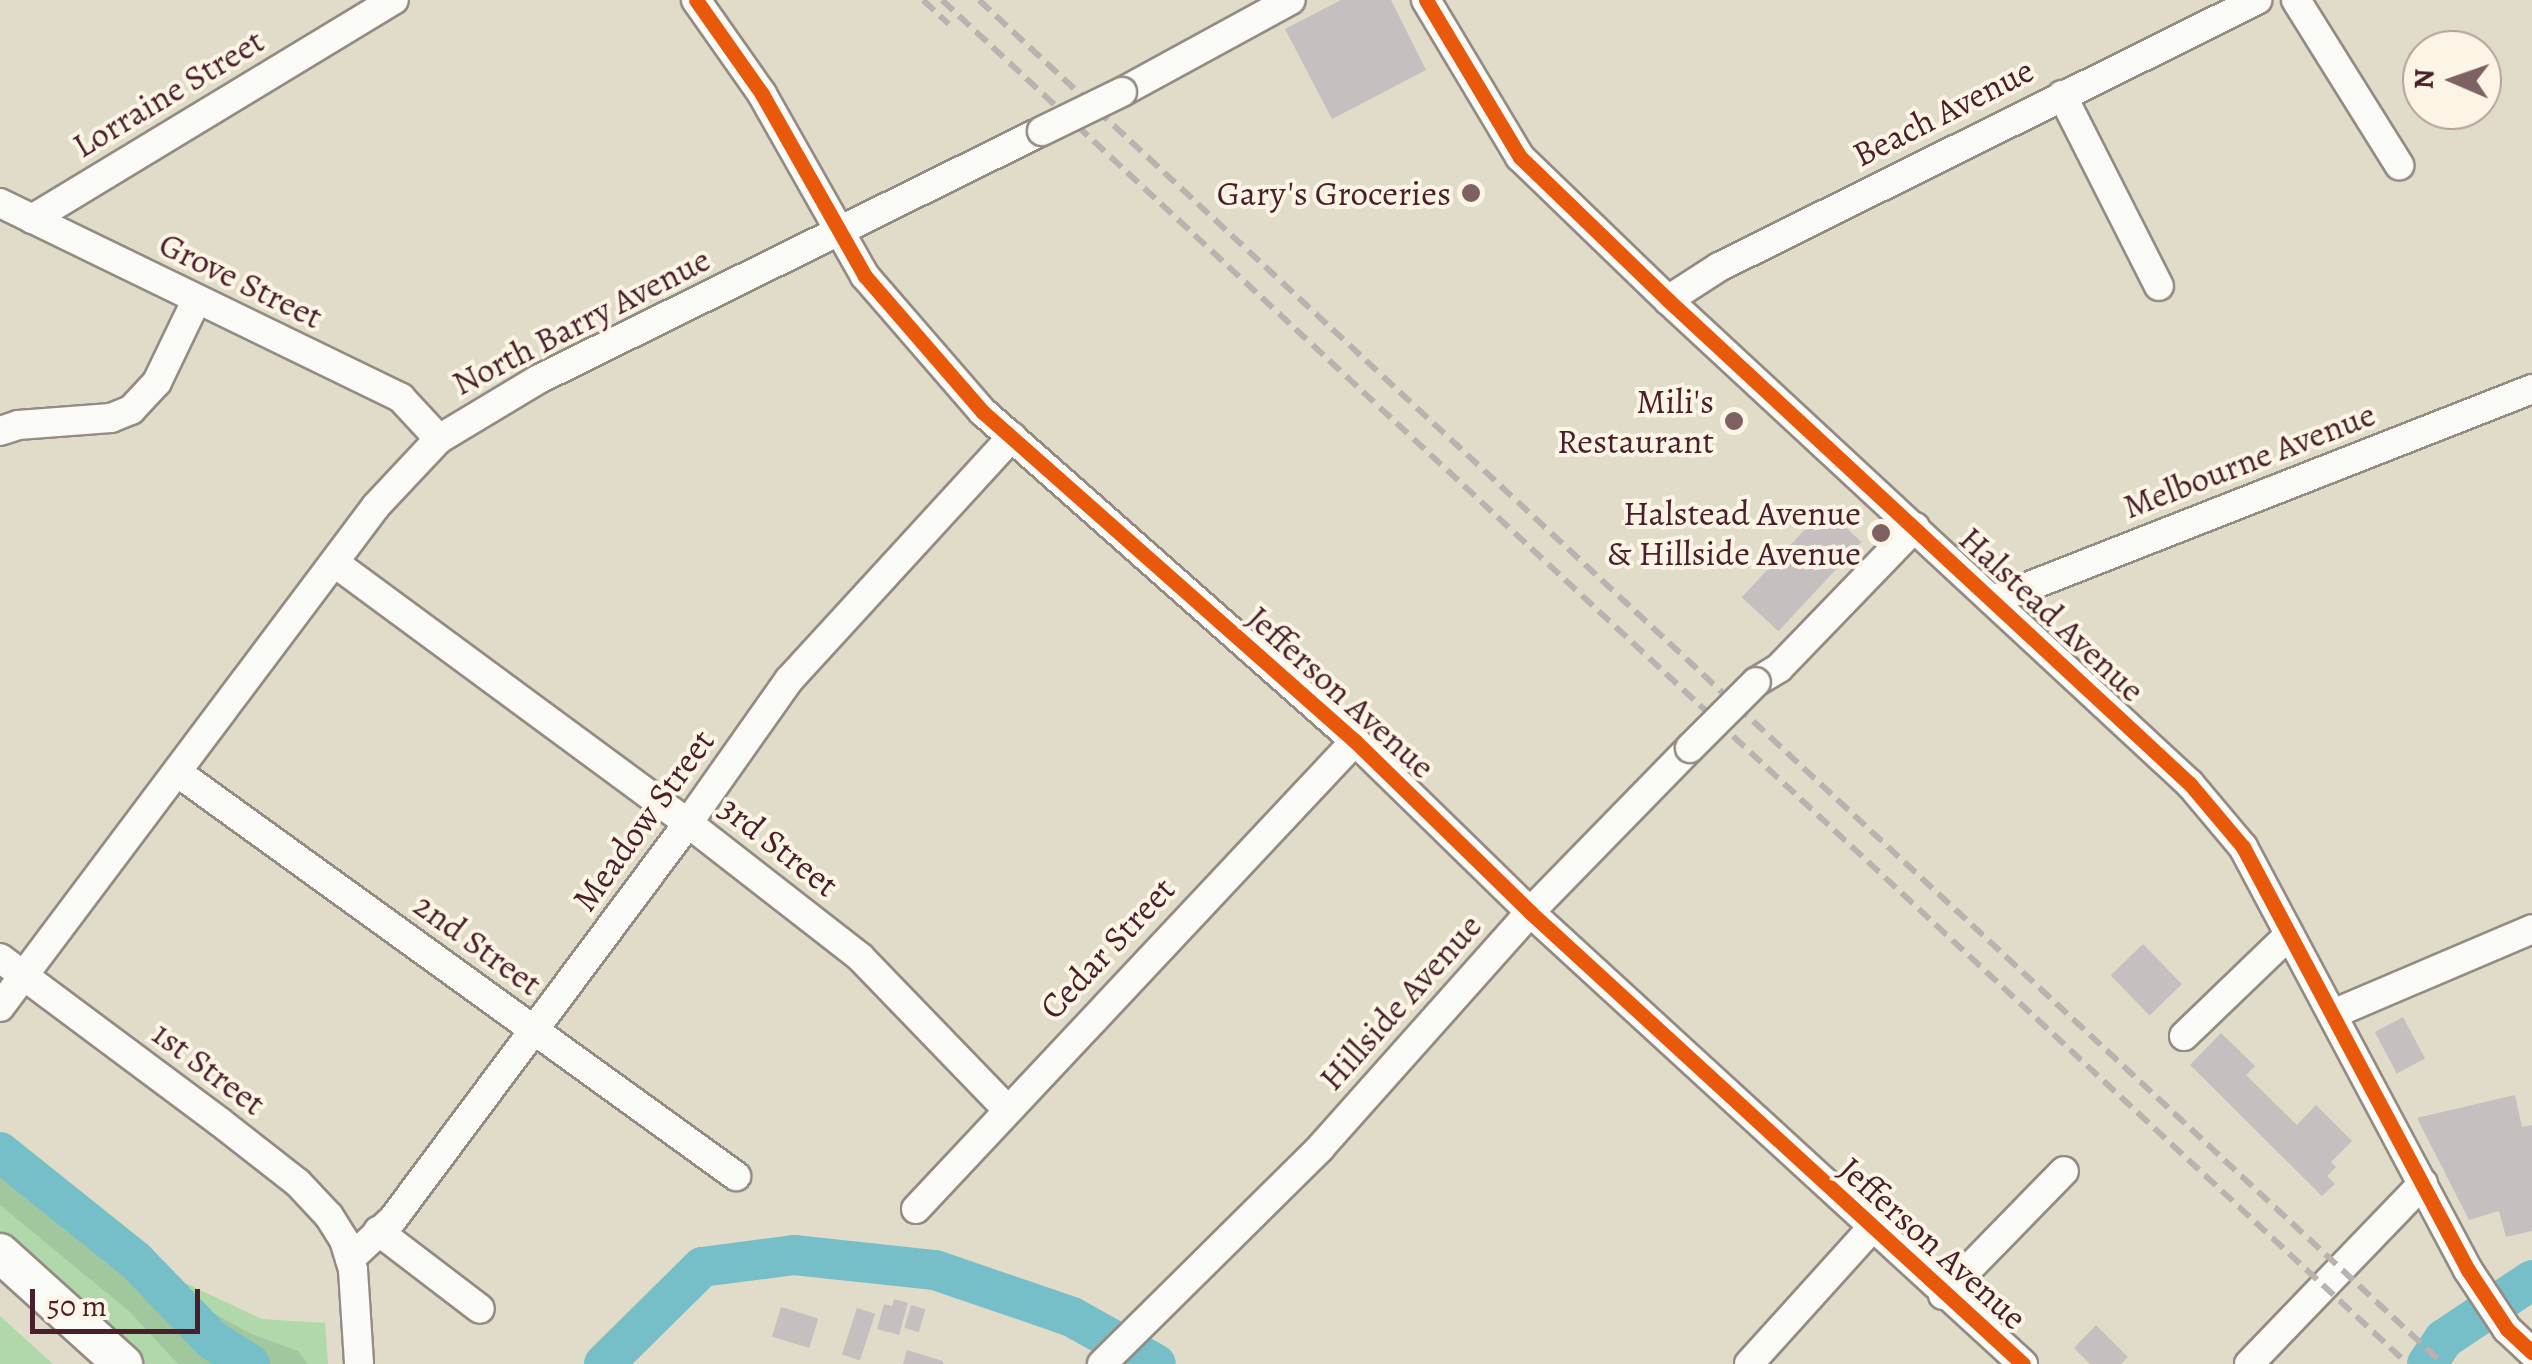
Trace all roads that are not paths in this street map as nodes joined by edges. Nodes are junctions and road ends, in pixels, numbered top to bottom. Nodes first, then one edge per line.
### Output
1 (394, 0) edge
2 (696, 0) edge
3 (1291, 0) edge
4 (1426, 0) edge
5 (2257, 0) edge
6 (2296, 0) edge
7 (2062, 95) junction
8 (2400, 165) dead end
9 (0, 203) edge
10 (32, 219) junction
11 (841, 234) junction
12 (2159, 286) dead end
13 (1668, 300) junction
14 (196, 301) junction
15 (2532, 389) edge
16 (0, 430) edge
17 (1012, 438) junction
18 (439, 439) junction
19 (1915, 527) junction
20 (335, 564) junction
21 (1994, 600) junction
22 (1354, 741) junction
23 (177, 772) junction
24 (688, 823) junction
25 (1530, 912) junction
26 (2532, 929) edge
27 (2288, 936) junction
28 (0, 958) edge
29 (24, 975) junction
30 (0, 1007) edge
31 (2333, 1014) junction
32 (534, 1031) junction
33 (2184, 1036) dead end
34 (1007, 1109) junction
35 (2064, 1171) dead end
36 (736, 1176) dead end
37 (2424, 1183) junction
38 (916, 1209) dead end
39 (1871, 1229) junction
40 (378, 1231) junction
41 (0, 1253) edge
42 (350, 1259) junction
43 (0, 1286) edge
44 (1942, 1295) junction
45 (480, 1309) dead end
46 (2532, 1352) edge
47 (1106, 1361) edge
48 (85, 1364) edge
49 (122, 1364) edge
50 (358, 1364) edge
51 (1748, 1364) edge
52 (2022, 1364) edge
53 (2249, 1364) edge

1 - 10 street, Lorraine Street
2 - 11 street, Jefferson Avenue
3 - 11 street, North Barry Avenue, bridge
4 - 13 street, Halstead Avenue
5 - 7 street, Beach Avenue
6 - 8 street
7 - 12 street
7 - 13 street, Beach Avenue
9 - 10 street, Grove Street
10 - 14 street, Grove Street
11 - 17 street, Jefferson Avenue
11 - 18 street, North Barry Avenue
13 - 19 street, Halstead Avenue
14 - 16 street
14 - 18 street, Grove Street
15 - 21 street, Melbourne Avenue
17 - 22 street, Jefferson Avenue
17 - 24 street, Meadow Street
18 - 20 street, North Barry Avenue
19 - 21 street, Halstead Avenue
19 - 25 street, Hillside Avenue, bridge
20 - 23 street, North Barry Avenue
20 - 24 street, 3rd Street
21 - 27 street, Halstead Avenue
22 - 25 street, Jefferson Avenue
22 - 34 street, Cedar Street
23 - 29 street, North Barry Avenue
23 - 32 street, 2nd Street
24 - 32 street, Meadow Street
24 - 34 street, 3rd Street
25 - 39 street, Jefferson Avenue
25 - 47 street, Hillside Avenue
26 - 31 street
27 - 31 street, Halstead Avenue
27 - 33 street
28 - 29 street, 1st Street
29 - 30 street, North Barry Avenue
29 - 42 street, 1st Street
31 - 37 street, Halstead Avenue
32 - 36 street, 2nd Street
32 - 40 street, Meadow Street
34 - 38 street, Cedar Street
35 - 44 street
37 - 46 street, Halstead Avenue
37 - 53 street
39 - 44 street, Jefferson Avenue
39 - 51 street
40 - 42 street, Meadow Street
40 - 45 street
41 - 49 highway
42 - 50 street
43 - 48 highway
44 - 52 street, Jefferson Avenue

